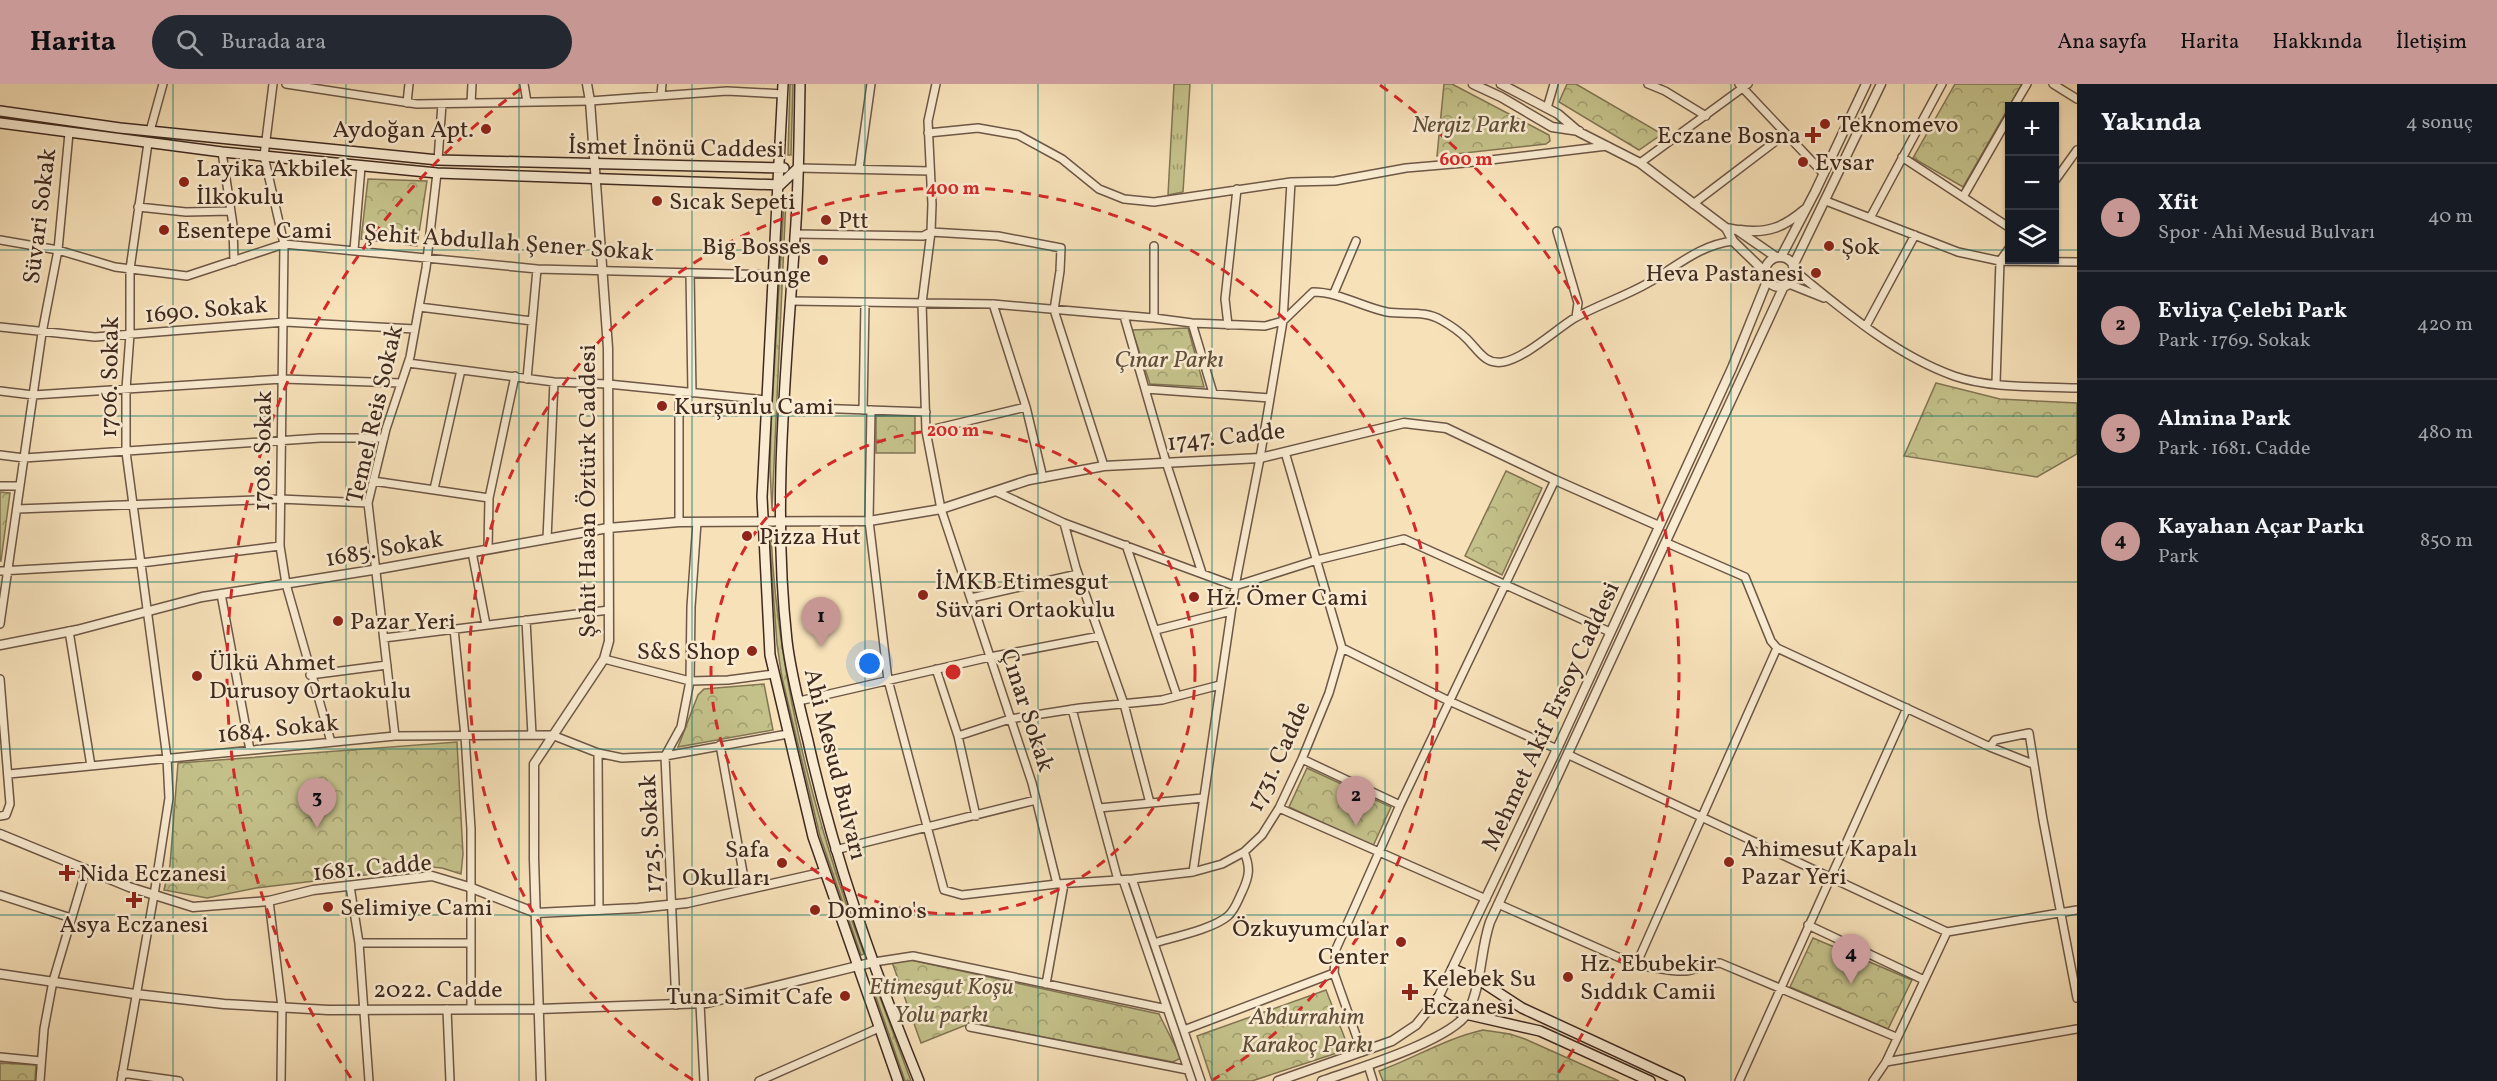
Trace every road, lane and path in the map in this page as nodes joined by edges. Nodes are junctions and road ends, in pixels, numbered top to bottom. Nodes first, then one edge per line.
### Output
1 (163, 84) edge
2 (273, 84) edge
3 (286, 84) edge
4 (409, 84) edge
5 (472, 84) edge
6 (524, 84) edge
7 (587, 84) edge
8 (662, 84) edge
9 (800, 84) edge
10 (871, 84) edge
11 (936, 84) edge
12 (1473, 84) edge
13 (1501, 84) edge
14 (1554, 84) edge
15 (1648, 84) edge
16 (1866, 84) edge
17 (1881, 84) edge
18 (1942, 84) edge
19 (2027, 84) edge
20 (2053, 84) edge
21 (1743, 85) edge
22 (783, 89) edge
23 (661, 95) junction
24 (2077, 99) edge
25 (590, 101) junction
26 (527, 102) junction
27 (2016, 102) edge
28 (407, 103) junction
29 (471, 103) junction
30 (442, 104) junction
31 (1547, 108) junction
32 (0, 111) edge
33 (1706, 116) junction
34 (0, 123) edge
35 (2005, 124) edge
36 (150, 130) junction
37 (1579, 132) junction
38 (69, 133) junction
39 (928, 133) junction
40 (1785, 134) junction
41 (148, 143) junction
42 (266, 144) junction
43 (1607, 146) junction
44 (2077, 150) edge
45 (222, 152) junction
46 (264, 156) junction
47 (1902, 157) junction
48 (438, 160) junction
49 (1640, 163) junction
50 (361, 166) junction
51 (595, 166) junction
52 (780, 168) junction
53 (798, 168) junction
54 (859, 169) junction
55 (930, 171) junction
56 (437, 173) junction
57 (1824, 174) junction
58 (2059, 176) edge
59 (596, 177) junction
60 (1291, 182) junction
61 (780, 185) junction
62 (1238, 189) junction
63 (1963, 197) junction
64 (1826, 201) junction
65 (1693, 204) junction
66 (138, 207) junction
67 (1807, 208) junction
68 (231, 211) junction
69 (1870, 218) junction
70 (2005, 225) edge
71 (1726, 228) junction
72 (1737, 230) junction
73 (1557, 231) dead end
74 (931, 232) junction
75 (796, 234) junction
76 (1915, 235) junction
77 (0, 240) edge
78 (1356, 241) dead end
79 (1733, 241) junction
80 (284, 244) junction
81 (1154, 246) dead end
82 (58, 250) junction
83 (354, 250) junction
84 (2005, 254) edge
85 (427, 257) junction
86 (1779, 257) junction
87 (234, 261) junction
88 (2000, 261) junction
89 (2077, 262) edge
90 (1794, 268) junction
91 (130, 269) junction
92 (537, 269) junction
93 (603, 271) junction
94 (690, 273) junction
95 (773, 275) junction
96 (1766, 276) junction
97 (1786, 285) junction
98 (1334, 294) junction
99 (1830, 300) junction
100 (791, 301) junction
101 (865, 303) junction
102 (922, 303) junction
103 (993, 304) junction
104 (419, 308) junction
105 (1054, 310) junction
106 (1124, 316) junction
107 (1576, 317) junction
108 (1154, 318) junction
109 (532, 321) junction
110 (1283, 321) junction
111 (285, 322) junction
112 (1192, 323) junction
113 (1228, 325) junction
114 (1866, 326) junction
115 (0, 327) edge
116 (415, 329) junction
117 (42, 333) junction
118 (130, 334) junction
119 (408, 363) junction
120 (461, 370) junction
121 (515, 376) junction
122 (283, 379) junction
123 (527, 379) junction
124 (554, 382) junction
125 (401, 383) junction
126 (1996, 383) junction
127 (608, 384) junction
128 (2077, 388) edge
129 (126, 389) junction
130 (1146, 389) junction
131 (0, 391) edge
132 (679, 392) junction
133 (692, 393) junction
134 (1213, 393) junction
135 (33, 395) junction
136 (1270, 398) junction
137 (766, 400) junction
138 (783, 406) junction
139 (1026, 406) junction
140 (867, 410) junction
141 (926, 412) junction
142 (926, 431) junction
143 (384, 438) junction
144 (280, 442) junction
145 (126, 452) junction
146 (1285, 452) junction
147 (0, 455) edge
148 (24, 458) junction
149 (1260, 458) junction
150 (1166, 462) junction
151 (1104, 466) junction
152 (1042, 478) junction
153 (1555, 480) junction
154 (373, 481) junction
155 (0, 486) edge
156 (20, 486) junction
157 (434, 489) junction
158 (997, 492) junction
159 (489, 498) junction
160 (280, 499) junction
161 (368, 503) junction
162 (134, 506) junction
163 (17, 509) junction
164 (941, 509) junction
165 (762, 521) junction
166 (780, 521) junction
167 (869, 521) junction
168 (679, 522) junction
169 (697, 522) junction
170 (1064, 523) junction
171 (1659, 526) junction
172 (608, 528) junction
173 (547, 539) junction
174 (1667, 543) junction
175 (1126, 545) junction
176 (280, 546) junction
177 (488, 549) junction
178 (472, 552) junction
179 (1317, 560) junction
180 (141, 563) junction
181 (376, 569) junction
182 (4, 571) edge
183 (1202, 573) junction
184 (1078, 574) junction
185 (1504, 583) junction
186 (286, 584) junction
187 (1235, 586) junction
188 (221, 594) junction
189 (971, 598) junction
190 (609, 610) junction
191 (147, 611) junction
192 (1231, 611) junction
193 (526, 620) junction
194 (0, 624) edge
195 (486, 625) junction
196 (454, 629) junction
197 (1156, 630) junction
198 (69, 631) junction
199 (1610, 632) junction
200 (1100, 636) junction
201 (384, 638) junction
202 (0, 645) edge
203 (1342, 648) junction
204 (1777, 648) junction
205 (990, 657) junction
206 (603, 658) junction
207 (387, 665) junction
208 (936, 669) junction
209 (774, 674) junction
210 (310, 675) junction
211 (0, 679) edge
212 (888, 680) junction
213 (690, 681) junction
214 (1220, 686) junction
215 (1176, 696) junction
216 (799, 700) junction
217 (1449, 701) junction
218 (1124, 704) junction
219 (1907, 708) junction
220 (1072, 709) junction
221 (1010, 719) junction
222 (788, 734) junction
223 (531, 735) junction
224 (552, 735) junction
225 (395, 736) junction
226 (465, 736) junction
227 (958, 736) junction
228 (331, 742) junction
229 (720, 745) junction
230 (1990, 747) junction
231 (1557, 749) junction
232 (250, 750) junction
233 (598, 753) junction
234 (1569, 755) junction
235 (665, 756) junction
236 (167, 758) junction
237 (1302, 759) junction
238 (2033, 764) junction
239 (91, 766) junction
240 (9, 774) junction
241 (1203, 798) junction
242 (1036, 800) junction
243 (1150, 803) junction
244 (1400, 805) junction
245 (1099, 808) junction
246 (1279, 808) junction
247 (0, 816) edge
248 (976, 816) junction
249 (1702, 816) junction
250 (926, 829) junction
251 (0, 834) edge
252 (835, 850) junction
253 (1244, 852) junction
254 (1379, 852) junction
255 (86, 870) junction
256 (825, 872) junction
257 (1193, 872) junction
258 (1830, 876) junction
259 (1132, 879) junction
260 (1121, 880) junction
261 (1060, 884) junction
262 (350, 886) junction
263 (470, 887) junction
264 (746, 889) junction
265 (0, 895) edge
266 (154, 895) junction
267 (1486, 899) junction
268 (269, 901) junction
269 (673, 904) junction
270 (1498, 904) junction
271 (598, 910) junction
272 (2077, 910) edge
273 (536, 913) junction
274 (2061, 913) junction
275 (71, 918) junction
276 (1808, 926) junction
277 (1947, 932) junction
278 (359, 943) junction
279 (470, 943) junction
280 (1154, 943) junction
281 (874, 962) junction
282 (1636, 965) junction
283 (858, 967) junction
284 (1453, 969) junction
285 (1334, 973) junction
286 (0, 974) edge
287 (1479, 980) junction
288 (1924, 980) junction
289 (52, 981) junction
290 (1046, 984) junction
291 (1780, 988) junction
292 (135, 994) junction
293 (1438, 998) junction
294 (2077, 998) edge
295 (700, 1004) junction
296 (676, 1005) junction
297 (282, 1007) junction
298 (364, 1008) junction
299 (447, 1009) junction
300 (471, 1009) junction
301 (539, 1009) junction
302 (1167, 1009) junction
303 (1467, 1014) junction
304 (970, 1027) dead end
305 (879, 1028) junction
306 (2077, 1029) edge
307 (1184, 1030) junction
308 (1896, 1037) junction
309 (1362, 1052) junction
310 (0, 1057) edge
311 (41, 1061) junction
312 (1886, 1062) junction
313 (1368, 1065) junction
314 (1188, 1070) junction
315 (122, 1072) junction
316 (1881, 1072) junction
317 (39, 1081) edge
318 (121, 1081) edge
319 (179, 1081) edge
320 (282, 1081) edge
321 (369, 1081) edge
322 (450, 1081) edge
323 (541, 1081) edge
324 (704, 1081) edge
325 (760, 1081) edge
326 (898, 1081) edge
327 (919, 1081) edge
328 (1192, 1081) edge
329 (1200, 1081) edge
330 (1278, 1081) edge
331 (1322, 1081) edge
332 (1373, 1081) edge
333 (1650, 1081) edge
334 (1680, 1081) edge
335 (1739, 1081) edge
336 (1873, 1081) edge
337 (1881, 1081) edge

1 - 36 street
2 - 42 street
3 - 28 street
4 - 28 street
5 - 29 street
6 - 26 street
7 - 25 street, Şehit Hasan Öztürk Caddesi
8 - 23 street
9 - 53 main road, Ahi Mesud Bulvarı
10 - 54 street
11 - 39 street, Çınar Sokak
12 - 37 street
13 - 31 street
14 - 31 street
15 - 33 street
16 - 57 street
17 - 64 street
18 - 47 street
19 - 27 street
20 - 24 street
21 - 33 street
21 - 40 street
22 - 23 street
22 - 52 main road, Ahi Mesud Bulvarı
23 - 25 street
25 - 26 street
25 - 51 street, Şehit Hasan Öztürk Caddesi
26 - 29 street
28 - 30 street
29 - 30 street
30 - 48 street
31 - 37 street
32 - 36 main road, İsmet İnönü Caddesi
33 - 49 street
34 - 38 main road, İsmet İnönü Caddesi
35 - 63 street
36 - 42 main road, İsmet İnönü Caddesi
37 - 43 street
38 - 41 main road, İsmet İnönü Caddesi
38 - 82 street, Süvari Sokak
39 - 55 street, Çınar Sokak
39 - 62 street
40 - 57 street
40 - 65 street
41 - 45 main road, İsmet İnönü Caddesi
41 - 66 street, 1706. Sokak
42 - 46 street
42 - 48 main road, İsmet İnönü Caddesi
43 - 49 street
43 - 60 street
44 - 58 street
45 - 46 main road, İsmet İnönü Caddesi
45 - 68 street
46 - 50 main road, İsmet İnönü Caddesi
46 - 80 street, 1708. Sokak
47 - 63 street
47 - 69 street
48 - 51 main road, İsmet İnönü Caddesi
49 - 65 street
50 - 56 main road, İsmet İnönü Caddesi
50 - 83 street
51 - 52 main road, İsmet İnönü Caddesi
51 - 59 street, Şehit Hasan Öztürk Caddesi
52 - 53 main road, İsmet İnönü Caddesi
52 - 61 main road, Ahi Mesud Bulvarı
53 - 54 street
53 - 61 main road, İsmet İnönü Caddesi
53 - 75 main road, Ahi Mesud Bulvarı
54 - 55 street
55 - 74 street, Çınar Sokak
56 - 59 main road, İsmet İnönü Caddesi
56 - 85 street, Temel Reis Sokak
57 - 67 street
59 - 61 main road, İsmet İnönü Caddesi
59 - 93 street, Şehit Hasan Öztürk Caddesi
60 - 62 street
60 - 110 street
61 - 95 main road, Ahi Mesud Bulvarı
62 - 113 street
63 - 70 street
64 - 69 street
64 - 90 street
65 - 71 street
66 - 68 street
66 - 91 street, 1706. Sokak
67 - 72 street
67 - 86 street
68 - 87 street
69 - 76 street
71 - 72 street
71 - 79 street
72 - 86 street
73 - 107 street
74 - 75 street
74 - 102 street, Çınar Sokak
74 - 105 street
75 - 100 main road, Ahi Mesud Bulvarı
76 - 88 street
76 - 114 street
77 - 82 street, Şehit Abdullah Şener Sokak
78 - 98 street
79 - 96 street
79 - 107 street
80 - 83 street, Şehit Abdullah Şener Sokak
80 - 87 street, Şehit Abdullah Şener Sokak
80 - 111 street, 1708. Sokak
81 - 108 street
82 - 91 street, Şehit Abdullah Şener Sokak
82 - 117 street, Süvari Sokak
83 - 85 street, Şehit Abdullah Şener Sokak
84 - 88 street
85 - 92 street, Şehit Abdullah Şener Sokak
85 - 104 street, Temel Reis Sokak
86 - 90 street
86 - 96 street
87 - 91 street, Şehit Abdullah Şener Sokak
88 - 89 street
88 - 126 street
90 - 97 street
90 - 99 street
91 - 118 street, 1706. Sokak
92 - 93 street, Şehit Abdullah Şener Sokak
92 - 109 street
93 - 94 street, Şehit Abdullah Şener Sokak
93 - 127 street, Şehit Hasan Öztürk Caddesi
94 - 95 street, Şehit Abdullah Şener Sokak
94 - 133 street
95 - 137 main road, Ahi Mesud Bulvarı
96 - 97 street
96 - 171 street, Mehmet Akif Ersoy Caddesi
97 - 99 street
97 - 174 street, Mehmet Akif Ersoy Caddesi
98 - 107 street
98 - 110 street
99 - 114 street
100 - 101 street
100 - 138 main road, Ahi Mesud Bulvarı
101 - 102 street
101 - 140 street
102 - 103 street
102 - 141 street, Çınar Sokak
103 - 105 street
103 - 139 street
104 - 109 street
104 - 116 street, Temel Reis Sokak
105 - 106 street
105 - 151 street
106 - 108 street
106 - 130 street
108 - 112 street
109 - 123 street
110 - 113 street
110 - 136 street
111 - 116 street, 1690. Sokak
111 - 118 street, 1690. Sokak
111 - 122 street, 1708. Sokak
112 - 113 street
112 - 134 street
114 - 126 street
115 - 117 street, 1690. Sokak
116 - 119 street, Temel Reis Sokak
117 - 118 street, 1690. Sokak
117 - 135 street, Süvari Sokak
118 - 129 street, 1706. Sokak
119 - 120 street
119 - 125 street, Temel Reis Sokak
120 - 121 street
120 - 157 street
121 - 123 street
121 - 159 street
122 - 125 street
122 - 129 street
122 - 144 street, 1708. Sokak
123 - 124 street
124 - 127 street
124 - 173 street
125 - 143 street, Temel Reis Sokak
126 - 128 street
127 - 132 street
127 - 172 street, Şehit Hasan Öztürk Caddesi
129 - 135 street
129 - 145 street, 1706. Sokak
130 - 134 street
130 - 150 street
131 - 135 street
132 - 133 street
132 - 168 street
133 - 137 street
134 - 136 street
135 - 148 street, Süvari Sokak
136 - 149 street
137 - 165 main road, Ahi Mesud Bulvarı
138 - 140 street
138 - 166 main road, Ahi Mesud Bulvarı
139 - 142 street
139 - 152 street
140 - 141 street
140 - 167 street
141 - 142 street, Çınar Sokak
142 - 164 street, Çınar Sokak
143 - 144 street
143 - 154 street, Temel Reis Sokak
144 - 145 street
144 - 160 street, 1708. Sokak
145 - 148 street
145 - 162 street, 1706. Sokak
146 - 149 street, 1747. Cadde
146 - 153 street, 1747. Cadde
146 - 179 street
147 - 148 street
148 - 156 street, Süvari Sokak
149 - 150 street, 1747. Cadde
149 - 187 street
150 - 151 street, 1747. Cadde
150 - 183 street
151 - 152 street, 1747. Cadde
152 - 158 street, 1747. Cadde
153 - 171 street, 1747. Cadde
153 - 185 street
154 - 157 street
154 - 161 street, Temel Reis Sokak
155 - 156 street
156 - 163 street, Süvari Sokak
157 - 159 street
158 - 164 street, 1747. Cadde
158 - 170 street
159 - 177 street
160 - 161 street
160 - 162 street
160 - 176 street, 1708. Sokak
161 - 181 street, Temel Reis Sokak
162 - 163 street
162 - 180 street, 1706. Sokak
163 - 182 street, Süvari Sokak
164 - 167 street, 1747. Cadde
164 - 189 street, Çınar Sokak
165 - 166 street, 1685. Sokak
165 - 169 street, 1685. Sokak
165 - 209 main road, Ahi Mesud Bulvarı
166 - 167 street, 1747. Cadde
166 - 216 main road, Ahi Mesud Bulvarı
167 - 212 street
168 - 169 street, 1685. Sokak
168 - 172 street, 1685. Sokak
169 - 213 street, 1725. Sokak
170 - 175 street
170 - 184 street
171 - 199 street, Mehmet Akif Ersoy Caddesi
172 - 173 street, 1685. Sokak
172 - 190 street, Şehit Hasan Öztürk Caddesi
173 - 177 street, 1685. Sokak
174 - 204 street
174 - 234 street, Mehmet Akif Ersoy Caddesi
175 - 183 street
175 - 197 street
176 - 180 street
176 - 186 street, 1708. Sokak
177 - 178 street, 1685. Sokak
178 - 181 street, 1685. Sokak
178 - 195 street
179 - 185 street
179 - 187 street
179 - 203 street
180 - 182 street
180 - 191 street, 1706. Sokak
181 - 186 street, 1685. Sokak
181 - 201 street, Temel Reis Sokak
182 - 194 street, Süvari Sokak
183 - 187 street
184 - 189 street
184 - 200 street
185 - 199 street
185 - 217 street
186 - 188 street, 1685. Sokak
186 - 210 street, 1708. Sokak
187 - 192 street
188 - 191 street, 1685. Sokak
188 - 232 street
189 - 205 street, Çınar Sokak
190 - 193 street
190 - 206 street, Şehit Hasan Öztürk Caddesi
191 - 198 street, 1685. Sokak
191 - 236 street, 1706. Sokak
192 - 197 street
192 - 214 street
193 - 195 street
193 - 223 street
195 - 196 street
196 - 201 street
196 - 226 street
197 - 215 street
198 - 202 street, 1685. Sokak
198 - 239 street
199 - 231 street, Mehmet Akif Ersoy Caddesi
200 - 205 street
200 - 218 street
201 - 207 street, Temel Reis Sokak
203 - 217 street
203 - 237 street, 1731. Cadde
204 - 219 street
204 - 249 street
205 - 208 street
205 - 221 street, Çınar Sokak
206 - 213 street
206 - 224 street, Şehit Hasan Öztürk Caddesi
207 - 210 street
207 - 225 street, Temel Reis Sokak
208 - 212 street
208 - 227 street
209 - 213 street
209 - 222 main road, Ahi Mesud Bulvarı
210 - 228 street, 1708. Sokak
211 - 240 street
212 - 216 street
212 - 250 street
213 - 235 street, 1725. Sokak
214 - 215 street
214 - 241 street
215 - 218 street
216 - 252 main road, Ahi Mesud Bulvarı
217 - 231 street
217 - 244 street
218 - 220 street
218 - 243 street
219 - 230 street
219 - 258 street
220 - 221 street
220 - 245 street
221 - 227 street
221 - 242 street, Çınar Sokak
222 - 229 street
222 - 256 main road, Ahi Mesud Bulvarı
223 - 224 street, 1684. Sokak
223 - 226 street, 1684. Sokak
224 - 233 street
224 - 273 street, Şehit Hasan Öztürk Caddesi
225 - 226 street, 1684. Sokak
225 - 228 street, 1684. Sokak
226 - 263 street
227 - 248 street
228 - 232 street, 1684. Sokak
229 - 235 street
229 - 264 street
230 - 238 street
230 - 238 street
231 - 267 street, Mehmet Akif Ersoy Caddesi
232 - 236 street, 1684. Sokak
233 - 235 street
233 - 271 street
234 - 249 street
234 - 270 street, Mehmet Akif Ersoy Caddesi
235 - 269 street, 1725. Sokak
236 - 239 street, 1684. Sokak
236 - 266 street, 1706. Sokak
237 - 244 street
237 - 246 street, 1731. Cadde
238 - 274 street
239 - 240 street, 1684. Sokak
240 - 247 street
241 - 243 street
241 - 257 street
242 - 248 street
242 - 261 street, Çınar Sokak
243 - 245 street
244 - 254 street
245 - 260 street
246 - 253 street, 1731. Cadde
246 - 254 street
248 - 250 street
249 - 258 street
249 - 282 street
250 - 252 street
250 - 261 street, 1731. Cadde
251 - 255 street, 1681. Cadde
252 - 281 main road, Ahi Mesud Bulvarı
253 - 257 street, 1731. Cadde
253 - 280 street
254 - 267 street
254 - 285 street
255 - 266 street, 1681. Cadde
255 - 275 street
256 - 264 street, 1681. Cadde
256 - 283 main road, Ahi Mesud Bulvarı
257 - 259 street, 1731. Cadde
258 - 276 street
258 - 277 street
259 - 260 street, 1731. Cadde
259 - 280 street
260 - 261 street, 1731. Cadde
260 - 302 street
261 - 290 street
262 - 263 street, 1681. Cadde
262 - 268 street, 1681. Cadde
262 - 278 street
263 - 273 street, 1681. Cadde
263 - 279 street
264 - 269 street, 1681. Cadde
265 - 275 street
266 - 268 street, 1681. Cadde
266 - 292 street, 1706. Sokak
267 - 284 street, Mehmet Akif Ersoy Caddesi
268 - 297 street
269 - 271 street, 1681. Cadde
269 - 296 street, 1725. Sokak
270 - 282 street
270 - 287 street, Mehmet Akif Ersoy Caddesi
271 - 273 street, 1681. Cadde
272 - 274 street
273 - 301 street, Şehit Hasan Öztürk Caddesi
274 - 277 street
274 - 294 street
275 - 289 street
276 - 288 street
276 - 291 street
277 - 288 street
278 - 279 street
278 - 298 street
279 - 300 street
280 - 307 street
281 - 283 street, 2022. Cadde
281 - 290 street
281 - 327 main road, Ahi Mesud Bulvarı
282 - 291 street
283 - 295 street, 2022. Cadde
283 - 305 main road, Ahi Mesud Bulvarı
284 - 287 main road
284 - 293 street, Mehmet Akif Ersoy Caddesi
285 - 307 street
285 - 309 street
286 - 289 street, 2022. Cadde
287 - 303 street, Mehmet Akif Ersoy Caddesi
287 - 334 main road
288 - 308 street
289 - 292 street, 2022. Cadde
289 - 311 street
290 - 302 street
291 - 308 street
291 - 335 street
292 - 297 street, 2022. Cadde
292 - 315 street, 1706. Sokak
293 - 303 main road
293 - 309 street, Mehmet Akif Ersoy Caddesi
295 - 296 street, 2022. Cadde
295 - 324 street
296 - 301 street, 2022. Cadde
297 - 298 street, 2022. Cadde
297 - 320 street
298 - 299 street, 2022. Cadde
298 - 321 street
299 - 300 street, 2022. Cadde
299 - 322 street
300 - 301 street, 2022. Cadde
301 - 323 street, Şehit Hasan Öztürk Caddesi
302 - 314 street
303 - 313 street
303 - 333 main road
304 - 314 street
305 - 325 street
305 - 326 main road, Ahi Mesud Bulvarı
306 - 312 street
307 - 329 street
308 - 312 street
309 - 330 street, Mehmet Akif Ersoy Caddesi
310 - 311 street
311 - 317 street
312 - 316 street
313 - 331 street
313 - 332 street
314 - 328 street
315 - 318 street, 1706. Sokak
315 - 319 street
316 - 336 street
316 - 337 street

